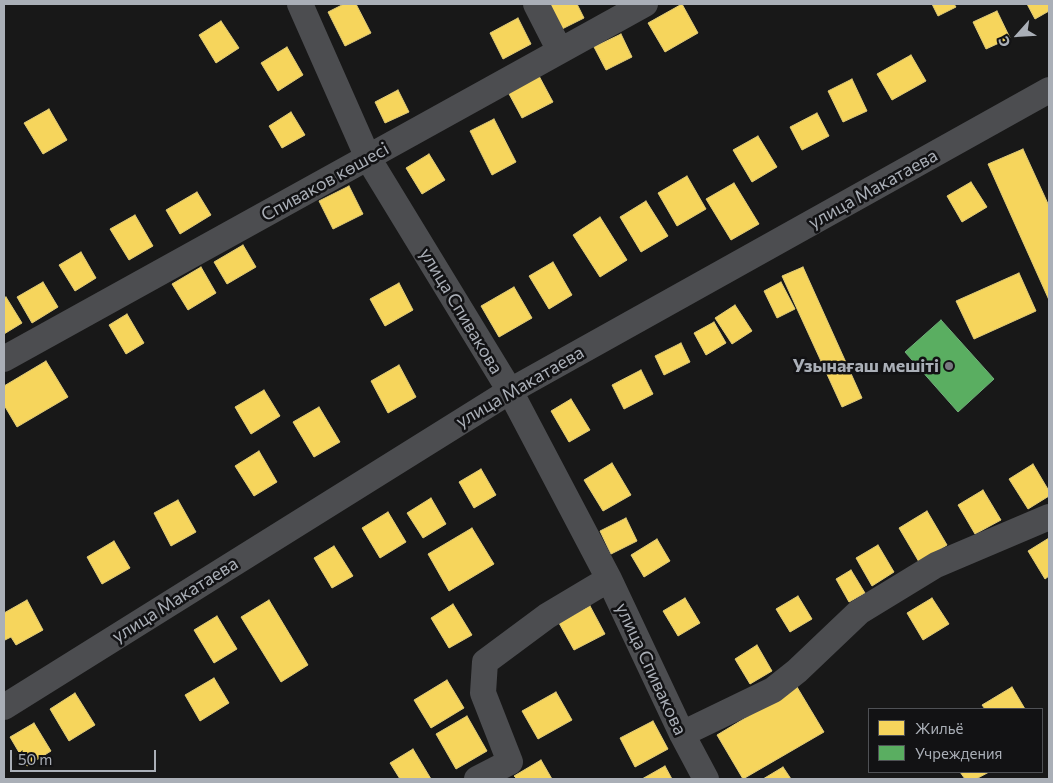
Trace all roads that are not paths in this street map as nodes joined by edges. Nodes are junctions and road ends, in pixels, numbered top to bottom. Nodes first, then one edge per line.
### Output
1 (300, 4) edge
2 (536, 4) edge
3 (645, 4) edge
4 (560, 51) junction
5 (1049, 90) edge
6 (368, 158) junction
7 (4, 359) edge
8 (510, 391) junction
9 (1049, 517) edge
10 (609, 579) junction
11 (4, 707) edge
12 (682, 734) junction
13 (477, 779) edge
14 (706, 779) edge

1 - 6 street, улица Спивакова
2 - 4 street
3 - 4 street, Спиваков көшесі
4 - 6 street, Спиваков көшесі
5 - 8 street, улица Макатаева
6 - 7 street, Спиваков көшесі
6 - 8 street, улица Спивакова
8 - 10 street, улица Спивакова
8 - 11 street, улица Макатаева
9 - 12 street
10 - 12 street, улица Спивакова
10 - 13 street
12 - 14 street, улица Спивакова

